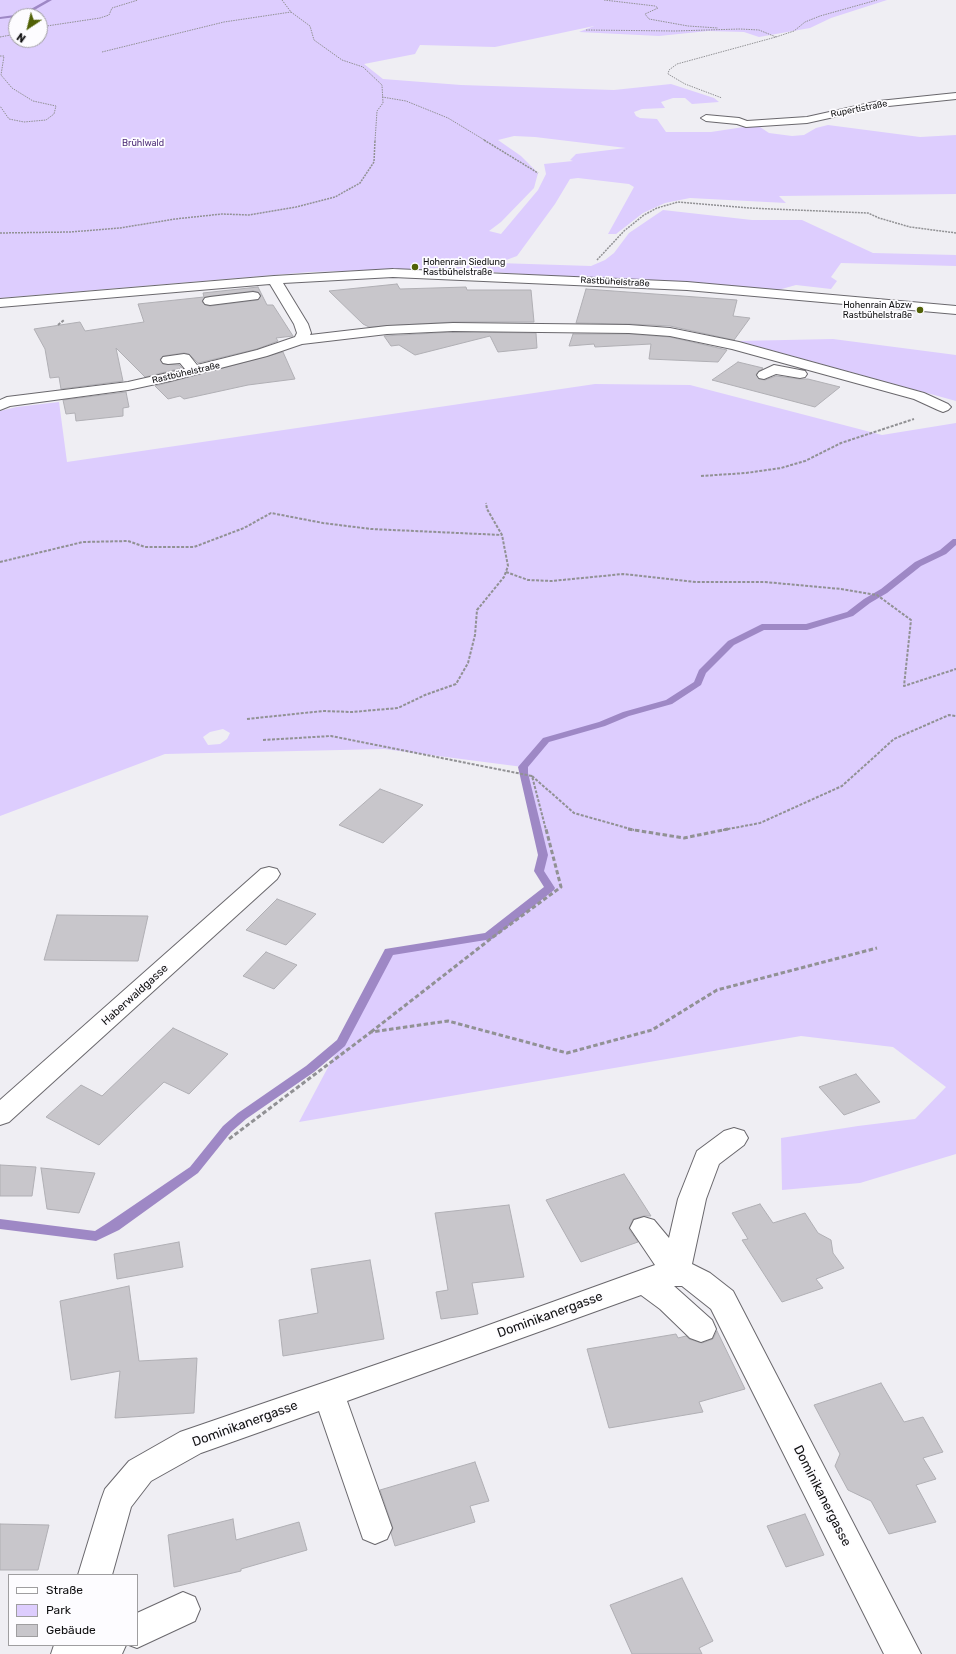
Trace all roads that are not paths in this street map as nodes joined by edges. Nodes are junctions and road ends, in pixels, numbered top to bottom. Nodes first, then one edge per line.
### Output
1 (956, 96) edge
2 (703, 122) dead end
3 (274, 280) junction
4 (282, 293) junction
5 (210, 301) dead end
6 (0, 303) edge
7 (956, 310) edge
8 (300, 340) junction
9 (664, 340) dead end
10 (734, 345) junction
11 (168, 360) dead end
12 (194, 371) junction
13 (764, 375) dead end
14 (865, 382) junction
15 (2, 402) edge
16 (943, 407) road end
17 (269, 874) dead end
18 (0, 1115) edge
19 (734, 1138) dead end
20 (644, 1228) dead end
21 (675, 1274) junction
22 (644, 1281) junction
23 (701, 1329) dead end
24 (329, 1394) junction
25 (375, 1528) dead end
26 (95, 1574) edge
27 (183, 1609) dead end
28 (138, 1631) edge
29 (896, 1640) edge
30 (106, 1646) edge
31 (88, 1654) edge

1 - 2 street, Rupertistraße
3 - 4 street
3 - 6 street, Rastbühelstraße
3 - 7 street, Rastbühelstraße
4 - 5 street
4 - 8 street
8 - 10 street, Rastbühelstraße
8 - 12 street, Rastbühelstraße
9 - 10 street
10 - 14 street
11 - 12 street
12 - 15 street, Rastbühelstraße
13 - 14 street
14 - 16 street
17 - 18 street, Haberwaldgasse
19 - 21 street
20 - 21 street
21 - 22 street, Dominikanergasse
21 - 29 street, Dominikanergasse
22 - 23 street
22 - 24 street, Dominikanergasse
24 - 25 street
24 - 26 street, Dominikanergasse
27 - 28 street
30 - 31 street

